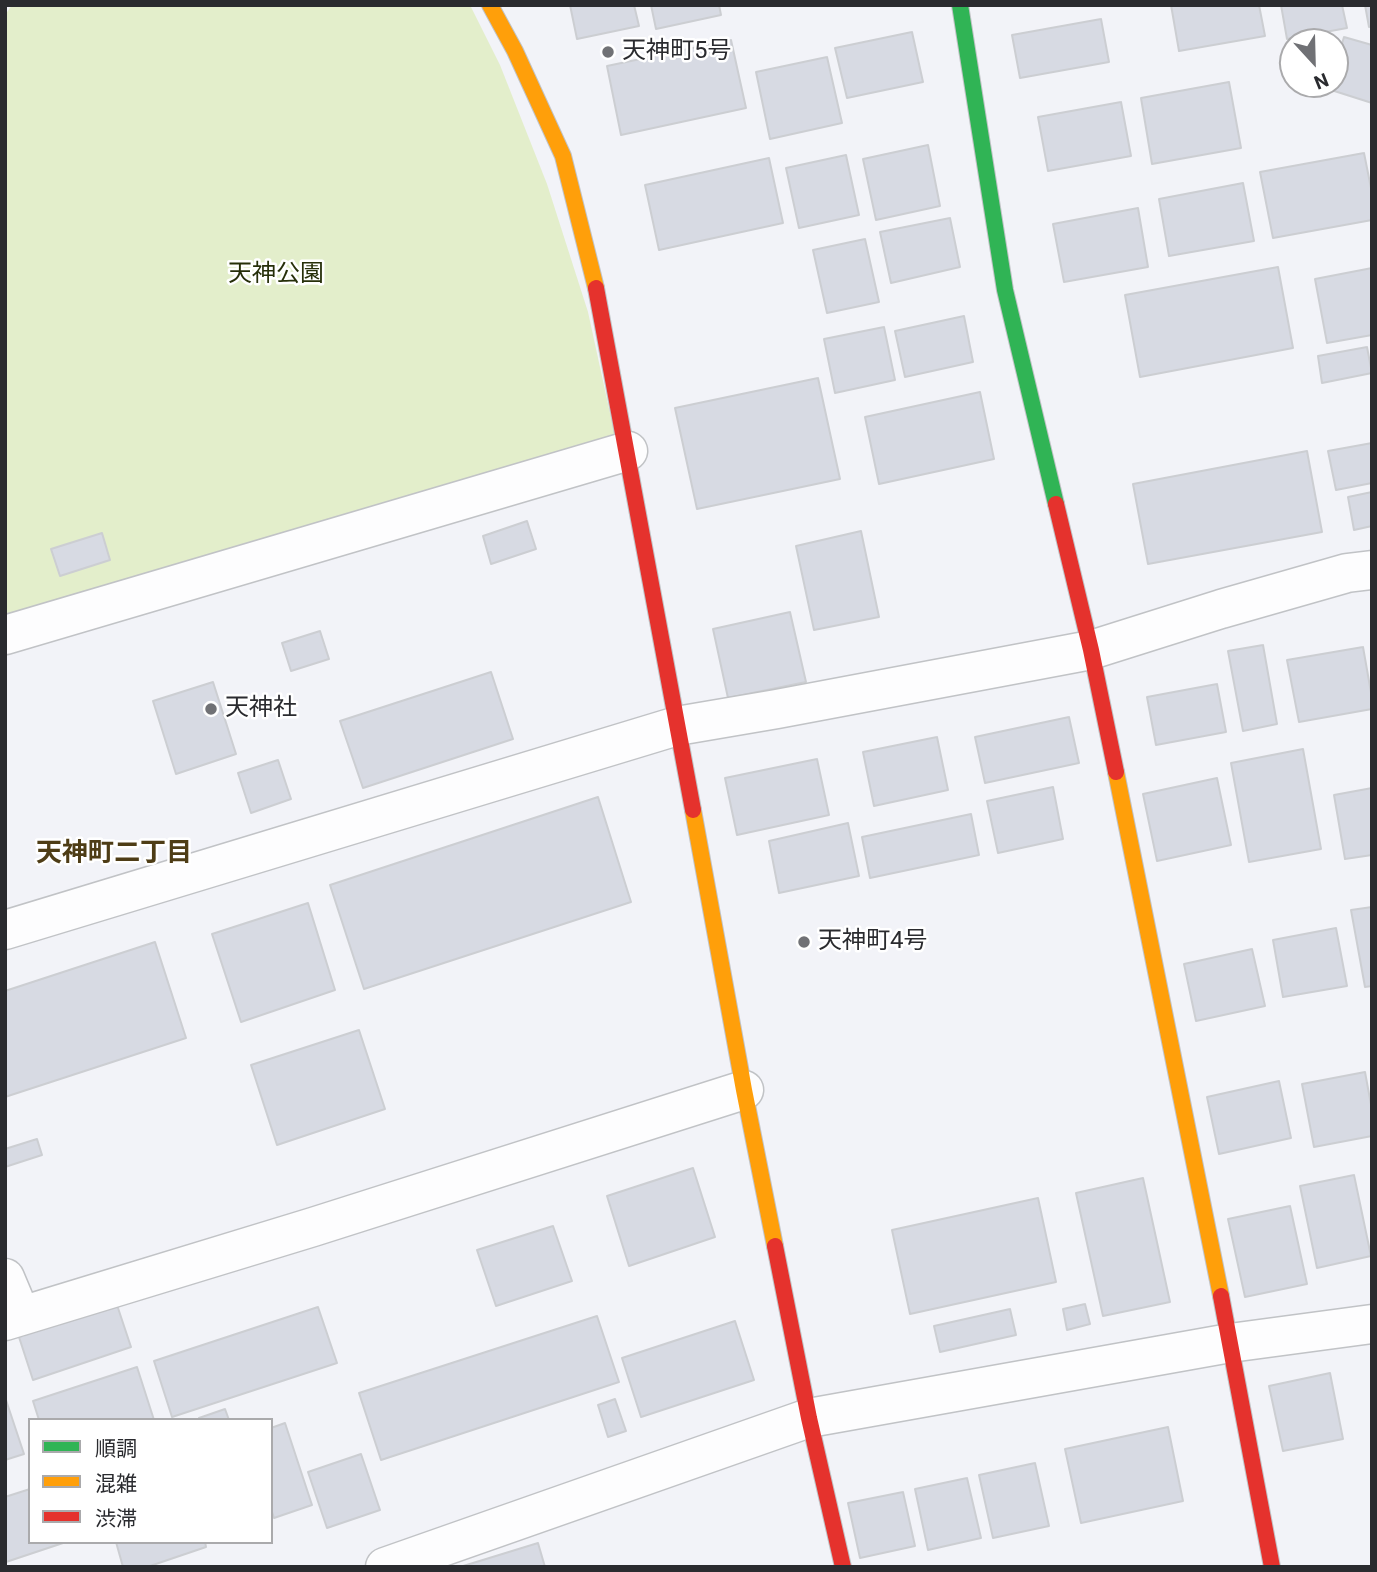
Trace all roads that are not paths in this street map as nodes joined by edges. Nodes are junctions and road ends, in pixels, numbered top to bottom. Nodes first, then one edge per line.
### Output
1 (490, 5) edge
2 (960, 5) edge
3 (628, 450) junction
4 (1372, 570) edge
5 (5, 635) edge
6 (1091, 650) junction
7 (677, 726) junction
8 (5, 930) edge
9 (744, 1090) junction
10 (5, 1278) edge
11 (13, 1319) edge
12 (1372, 1324) edge
13 (1230, 1343) junction
14 (809, 1418) junction
15 (385, 1567) edge
16 (843, 1567) edge
17 (1272, 1567) edge

1 - 3 street
2 - 6 street
3 - 5 street
3 - 7 street
4 - 6 street
6 - 7 street
6 - 13 street
7 - 8 street
7 - 9 street
9 - 11 street
9 - 14 street
10 - 11 street
12 - 13 street
13 - 14 street
13 - 17 street
14 - 15 street
14 - 16 street

